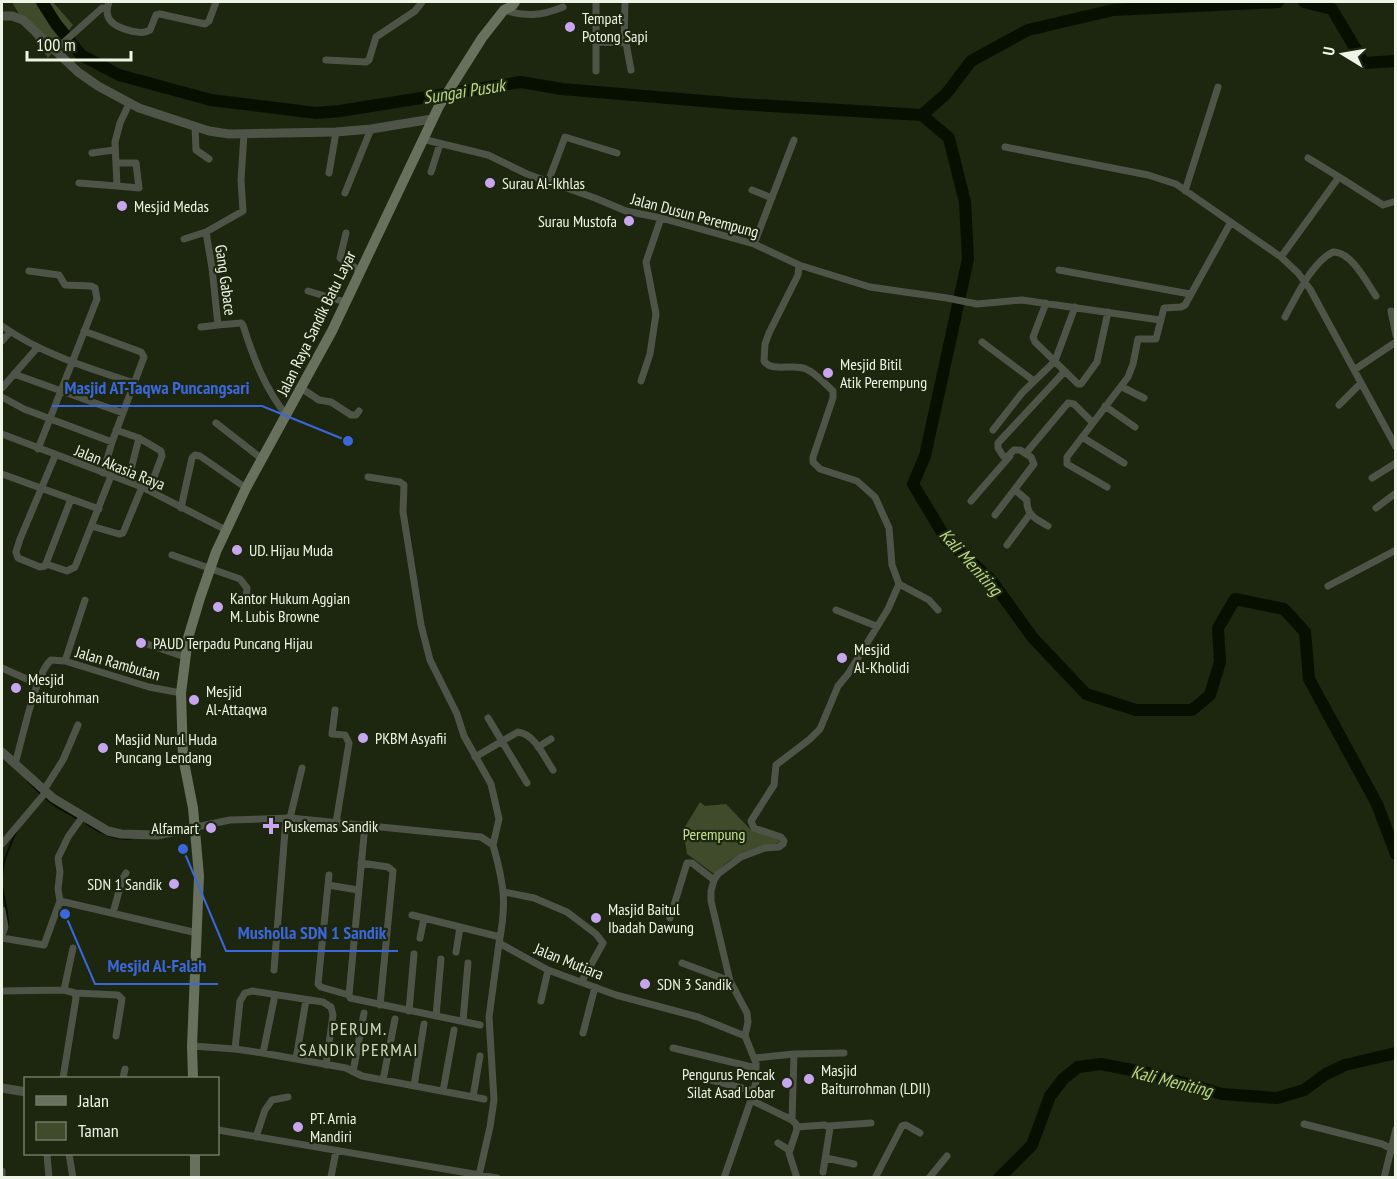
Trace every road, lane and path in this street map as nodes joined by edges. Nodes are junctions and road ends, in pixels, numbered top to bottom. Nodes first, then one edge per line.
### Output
1 (216, 2) edge
2 (422, 2) edge
3 (596, 2) edge
4 (625, 2) edge
5 (108, 5) edge
6 (510, 5) edge
7 (563, 7) dead end
8 (2, 16) edge
9 (596, 42) junction
10 (624, 42) junction
11 (56, 48) junction
12 (326, 60) dead end
13 (596, 70) dead end
14 (631, 70) dead end
15 (1218, 87) dead end
16 (129, 104) junction
17 (436, 112) junction
18 (195, 127) junction
19 (371, 129) junction
20 (336, 132) junction
21 (244, 134) junction
22 (422, 139) junction
23 (794, 140) dead end
24 (440, 144) junction
25 (1005, 147) dead end
26 (114, 150) junction
27 (92, 153) dead end
28 (617, 153) dead end
29 (1308, 158) dead end
30 (209, 159) dead end
31 (116, 163) junction
32 (431, 172) dead end
33 (329, 173) dead end
34 (1339, 177) junction
35 (548, 182) junction
36 (79, 183) dead end
37 (117, 186) junction
38 (752, 190) dead end
39 (1185, 191) junction
40 (345, 193) dead end
41 (772, 198) junction
42 (1393, 202) dead end
43 (661, 219) junction
44 (1230, 222) junction
45 (206, 232) junction
46 (346, 233) dead end
47 (184, 239) dead end
48 (754, 244) junction
49 (1281, 257) junction
50 (799, 266) junction
51 (359, 270) junction
52 (1059, 270) dead end
53 (29, 271) dead end
54 (1305, 281) junction
55 (308, 291) dead end
56 (1190, 294) junction
57 (1377, 296) dead end
58 (345, 302) junction
59 (1046, 303) junction
60 (1075, 307) junction
61 (1391, 311) dead end
62 (1108, 312) junction
63 (1285, 317) dead end
64 (1160, 320) junction
65 (218, 325) junction
66 (2, 326) edge
67 (201, 327) dead end
68 (86, 328) junction
69 (10, 332) junction
70 (1395, 335) edge
71 (2, 341) edge
72 (982, 342) dead end
73 (1395, 342) edge
74 (37, 348) junction
75 (1055, 361) junction
76 (72, 362) junction
77 (1354, 370) junction
78 (1065, 371) junction
79 (14, 375) junction
80 (640, 381) dead end
81 (1034, 381) junction
82 (134, 383) junction
83 (1361, 383) junction
84 (1122, 387) junction
85 (2, 388) edge
86 (301, 388) junction
87 (61, 390) junction
88 (2, 397) edge
89 (1144, 398) dead end
90 (1339, 405) dead end
91 (1105, 406) junction
92 (359, 411) dead end
93 (123, 413) junction
94 (287, 416) junction
95 (51, 418) junction
96 (1092, 422) junction
97 (216, 423) dead end
98 (1136, 427) dead end
99 (117, 430) junction
100 (993, 430) dead end
101 (2, 434) edge
102 (1082, 437) junction
103 (139, 438) junction
104 (112, 442) junction
105 (1395, 447) edge
106 (38, 449) junction
107 (1026, 453) junction
108 (55, 456) junction
109 (1010, 456) junction
110 (262, 459) junction
111 (1124, 463) dead end
112 (1395, 463) edge
113 (102, 473) junction
114 (2, 474) edge
115 (111, 476) junction
116 (368, 477) dead end
117 (1372, 478) dead end
118 (128, 481) junction
119 (1107, 487) dead end
120 (246, 488) junction
121 (41, 489) junction
122 (146, 489) junction
123 (1015, 490) junction
124 (1395, 493) edge
125 (71, 500) junction
126 (971, 501) dead end
127 (181, 508) junction
128 (1376, 508) dead end
129 (99, 510) junction
130 (1030, 514) junction
131 (995, 515) dead end
132 (91, 526) junction
133 (1048, 526) dead end
134 (226, 531) junction
135 (1007, 545) dead end
136 (1395, 550) edge
137 (172, 555) dead end
138 (46, 564) junction
139 (211, 567) junction
140 (899, 584) junction
141 (1328, 586) dead end
142 (246, 598) dead end
143 (85, 600) dead end
144 (836, 610) dead end
145 (939, 610) dead end
146 (876, 626) junction
147 (147, 644) dead end
148 (185, 657) junction
149 (64, 661) junction
150 (2, 668) edge
151 (38, 684) junction
152 (181, 693) junction
153 (335, 710) dead end
154 (488, 718) dead end
155 (78, 725) dead end
156 (551, 738) dead end
157 (502, 742) junction
158 (538, 747) junction
159 (2, 752) edge
160 (476, 757) junction
161 (15, 764) junction
162 (302, 768) dead end
163 (553, 770) dead end
164 (527, 783) dead end
165 (43, 794) junction
166 (288, 818) junction
167 (81, 819) junction
168 (336, 823) junction
169 (365, 825) junction
170 (196, 827) junction
171 (2, 844) edge
172 (493, 845) junction
173 (361, 863) junction
174 (126, 873) dead end
175 (329, 875) dead end
176 (714, 880) junction
177 (328, 885) junction
178 (358, 890) junction
179 (504, 892) junction
180 (60, 901) junction
181 (2, 910) edge
182 (113, 913) junction
183 (412, 915) dead end
184 (424, 918) junction
185 (670, 918) dead end
186 (460, 927) junction
187 (197, 933) junction
188 (3, 938) edge
189 (420, 938) dead end
190 (500, 940) junction
191 (73, 948) dead end
192 (456, 952) dead end
193 (414, 954) dead end
194 (441, 959) dead end
195 (468, 963) dead end
196 (682, 963) dead end
197 (274, 970) dead end
198 (548, 970) junction
199 (582, 981) junction
200 (730, 981) junction
201 (595, 987) junction
202 (64, 990) junction
203 (2, 991) edge
204 (75, 993) junction
205 (275, 995) junction
206 (349, 995) junction
207 (306, 1000) junction
208 (541, 1001) dead end
209 (380, 1005) junction
210 (409, 1011) junction
211 (364, 1013) dead end
212 (436, 1016) junction
213 (395, 1019) dead end
214 (463, 1022) junction
215 (424, 1024) dead end
216 (480, 1025) dead end
217 (454, 1030) dead end
218 (583, 1033) dead end
219 (116, 1036) dead end
220 (745, 1036) junction
221 (192, 1046) junction
222 (235, 1048) junction
223 (674, 1048) dead end
224 (263, 1053) junction
225 (844, 1053) dead end
226 (794, 1054) junction
227 (480, 1056) dead end
228 (755, 1058) junction
229 (296, 1059) junction
230 (326, 1065) junction
231 (756, 1068) junction
232 (124, 1069) dead end
233 (353, 1072) junction
234 (696, 1076) dead end
235 (63, 1077) edge
236 (123, 1077) edge
237 (193, 1077) edge
238 (383, 1080) junction
239 (414, 1086) junction
240 (2, 1088) edge
241 (443, 1091) junction
242 (753, 1091) junction
243 (24, 1092) edge
244 (288, 1097) dead end
245 (473, 1097) junction
246 (484, 1099) dead end
247 (752, 1100) junction
248 (795, 1123) junction
249 (871, 1123) dead end
250 (1304, 1124) dead end
251 (828, 1126) junction
252 (1395, 1129) edge
253 (219, 1130) edge
254 (920, 1132) dead end
255 (255, 1137) junction
256 (778, 1143) dead end
257 (1393, 1147) edge
258 (789, 1150) junction
259 (336, 1151) junction
260 (47, 1155) edge
261 (69, 1155) edge
262 (195, 1155) edge
263 (947, 1156) dead end
264 (826, 1158) junction
265 (854, 1164) dead end
266 (2, 1171) edge
267 (823, 1173) dead end
268 (479, 1175) junction
269 (331, 1176) edge
270 (2, 1178) edge
271 (49, 1178) edge
272 (72, 1178) edge
273 (195, 1178) edge
274 (497, 1178) edge
275 (724, 1178) edge
276 (796, 1178) edge
277 (875, 1178) edge
278 (929, 1178) edge
279 (1384, 1178) edge

1 - 5 street
2 - 12 street
3 - 9 street
4 - 10 street
5 - 11 street
6 - 7 street
6 - 17 main road, Jalan Raya Sandik Batu Layar
8 - 11 street
9 - 10 street
9 - 13 street
10 - 14 street
11 - 16 street
15 - 39 street
16 - 18 street
16 - 26 street
17 - 19 street
17 - 22 main road, Jalan Raya Sandik Batu Layar
18 - 21 street
18 - 30 street
19 - 20 street
19 - 40 street
20 - 21 street
20 - 33 street
21 - 45 street, Gang Gabace
22 - 24 street, Jalan Dusun Perempung
22 - 51 main road, Jalan Raya Sandik Batu Layar
23 - 41 street
24 - 32 street
24 - 35 street, Jalan Dusun Perempung
25 - 39 street
26 - 27 street
26 - 31 street
28 - 35 street
29 - 34 street
31 - 37 street
31 - 37 street
34 - 42 street
34 - 49 street
35 - 43 street, Jalan Dusun Perempung
36 - 37 street
38 - 41 street
39 - 44 street
41 - 48 street
43 - 48 street, Jalan Dusun Perempung
43 - 80 street
44 - 49 street
44 - 56 street
45 - 47 street
45 - 65 street, Gang Gabace
46 - 51 street
48 - 50 street, Jalan Dusun Perempung
49 - 54 street
50 - 59 street, Jalan Dusun Perempung
50 - 140 street
51 - 58 main road, Jalan Raya Sandik Batu Layar
52 - 56 street
53 - 68 street
54 - 57 street
54 - 63 street
54 - 77 street
55 - 58 street
56 - 64 street
58 - 86 main road, Jalan Raya Sandik Batu Layar
59 - 60 street, Jalan Dusun Perempung
59 - 75 street
60 - 62 street, Jalan Dusun Perempung
60 - 75 street
61 - 70 street
62 - 64 street, Jalan Dusun Perempung
62 - 78 street
64 - 84 street
65 - 67 street
65 - 94 street, Gang Gabace
66 - 69 street
68 - 76 street
68 - 82 street
69 - 71 street
69 - 74 street
72 - 81 street
73 - 77 street
74 - 76 street
74 - 79 street
75 - 78 street
75 - 81 street
76 - 82 street
76 - 87 street
77 - 83 street
78 - 109 street
79 - 85 street
79 - 87 street
81 - 100 street
82 - 93 street
83 - 90 street
83 - 105 street
84 - 89 street
84 - 91 street
86 - 92 street
86 - 94 main road, Jalan Raya Sandik Batu Layar
87 - 93 street
87 - 95 street
88 - 95 street
91 - 96 street
91 - 98 street
93 - 99 street
94 - 110 main road, Jalan Raya Sandik Batu Layar
95 - 104 street
95 - 106 street
96 - 102 street
96 - 107 street
97 - 110 street
99 - 103 street
99 - 104 street
101 - 106 street, Jalan Akasia Raya
102 - 111 street
102 - 119 street
103 - 118 street
103 - 122 street
104 - 113 street
106 - 108 street, Jalan Akasia Raya
107 - 109 street
107 - 123 street
108 - 113 street, Jalan Akasia Raya
108 - 121 street
109 - 126 street
110 - 120 main road, Jalan Raya Sandik Batu Layar
112 - 117 street
113 - 115 street, Jalan Akasia Raya
114 - 121 street
115 - 118 street, Jalan Akasia Raya
115 - 129 street
116 - 160 street
118 - 122 street, Jalan Akasia Raya
120 - 127 street
120 - 134 main road, Jalan Raya Sandik Batu Layar
121 - 125 street
121 - 138 street
122 - 127 street, Jalan Akasia Raya
122 - 132 street
123 - 130 street
123 - 131 street
124 - 128 street
125 - 129 street
125 - 138 street
127 - 134 street, Jalan Akasia Raya
129 - 132 street
130 - 133 street
130 - 135 street
132 - 138 street
134 - 139 main road, Jalan Raya Sandik Batu Layar
136 - 141 street
137 - 139 street
139 - 142 street
139 - 148 main road, Jalan Raya Sandik Batu Layar
140 - 145 street
140 - 146 street
143 - 149 street
144 - 146 street
146 - 176 street
147 - 148 street, Jalan Rambutan
148 - 152 main road, Jalan Raya Sandik Batu Layar
149 - 151 street, Jalan Rambutan
149 - 152 street, Jalan Rambutan
150 - 151 street
151 - 161 street, Jalan Rambutan
152 - 170 main road, Jalan Raya Sandik Batu Layar
153 - 168 street
154 - 157 street
155 - 165 street
156 - 158 street
157 - 158 street
157 - 160 street
157 - 164 street
158 - 163 street
159 - 161 street
160 - 172 street
161 - 165 street
162 - 166 street
165 - 167 street
165 - 171 street
166 - 168 street
166 - 170 street
166 - 197 street
167 - 170 street
167 - 180 street
168 - 169 street
169 - 172 street
169 - 173 street
170 - 187 main road, Jalan Raya Sandik Batu Layar
172 - 179 street
173 - 178 street
173 - 209 street
174 - 182 street
175 - 177 street
176 - 185 street
176 - 200 street
177 - 178 street
177 - 206 street
178 - 206 street
179 - 190 street
179 - 199 street
180 - 182 street
180 - 188 street
181 - 188 street
182 - 187 street
183 - 184 street, Jalan Mutiara
184 - 186 street, Jalan Mutiara
184 - 189 street
186 - 190 street, Jalan Mutiara
186 - 192 street
187 - 221 main road, Jalan Raya Sandik Batu Layar
190 - 198 street, Jalan Mutiara
190 - 268 street
191 - 202 street
193 - 210 street
194 - 212 street
195 - 214 street
196 - 200 street
198 - 199 street, Jalan Mutiara
198 - 208 street
199 - 201 street, Jalan Mutiara
200 - 220 street
201 - 218 street
201 - 220 street, Jalan Mutiara
202 - 203 street
202 - 204 street
204 - 219 street
204 - 235 street
205 - 207 street
205 - 222 street
205 - 224 street
206 - 209 street
207 - 229 street
207 - 230 street
209 - 210 street
210 - 212 street
211 - 233 street
212 - 214 street
213 - 238 street
214 - 216 street
215 - 239 street
217 - 241 street
220 - 228 street
221 - 222 street
221 - 237 main road, Jalan Raya Sandik Batu Layar
222 - 224 street
223 - 231 street
224 - 229 street
225 - 226 street
226 - 228 street
226 - 248 street
227 - 245 street
228 - 231 street
229 - 230 street
230 - 233 street
231 - 242 street
232 - 236 street
233 - 238 street
234 - 242 street
238 - 239 street
239 - 241 street
240 - 243 street
241 - 245 street
242 - 247 street
244 - 255 street
245 - 246 street
247 - 248 street
247 - 275 street
248 - 251 street
248 - 258 street
249 - 251 street
250 - 257 street
251 - 264 street
252 - 257 street
253 - 255 street
254 - 277 street
255 - 259 street
256 - 258 street
257 - 279 street
258 - 276 street
259 - 268 street
259 - 269 street
260 - 271 street
261 - 272 street
262 - 273 main road
263 - 278 street
264 - 265 street
264 - 267 street
266 - 270 street
268 - 274 street

